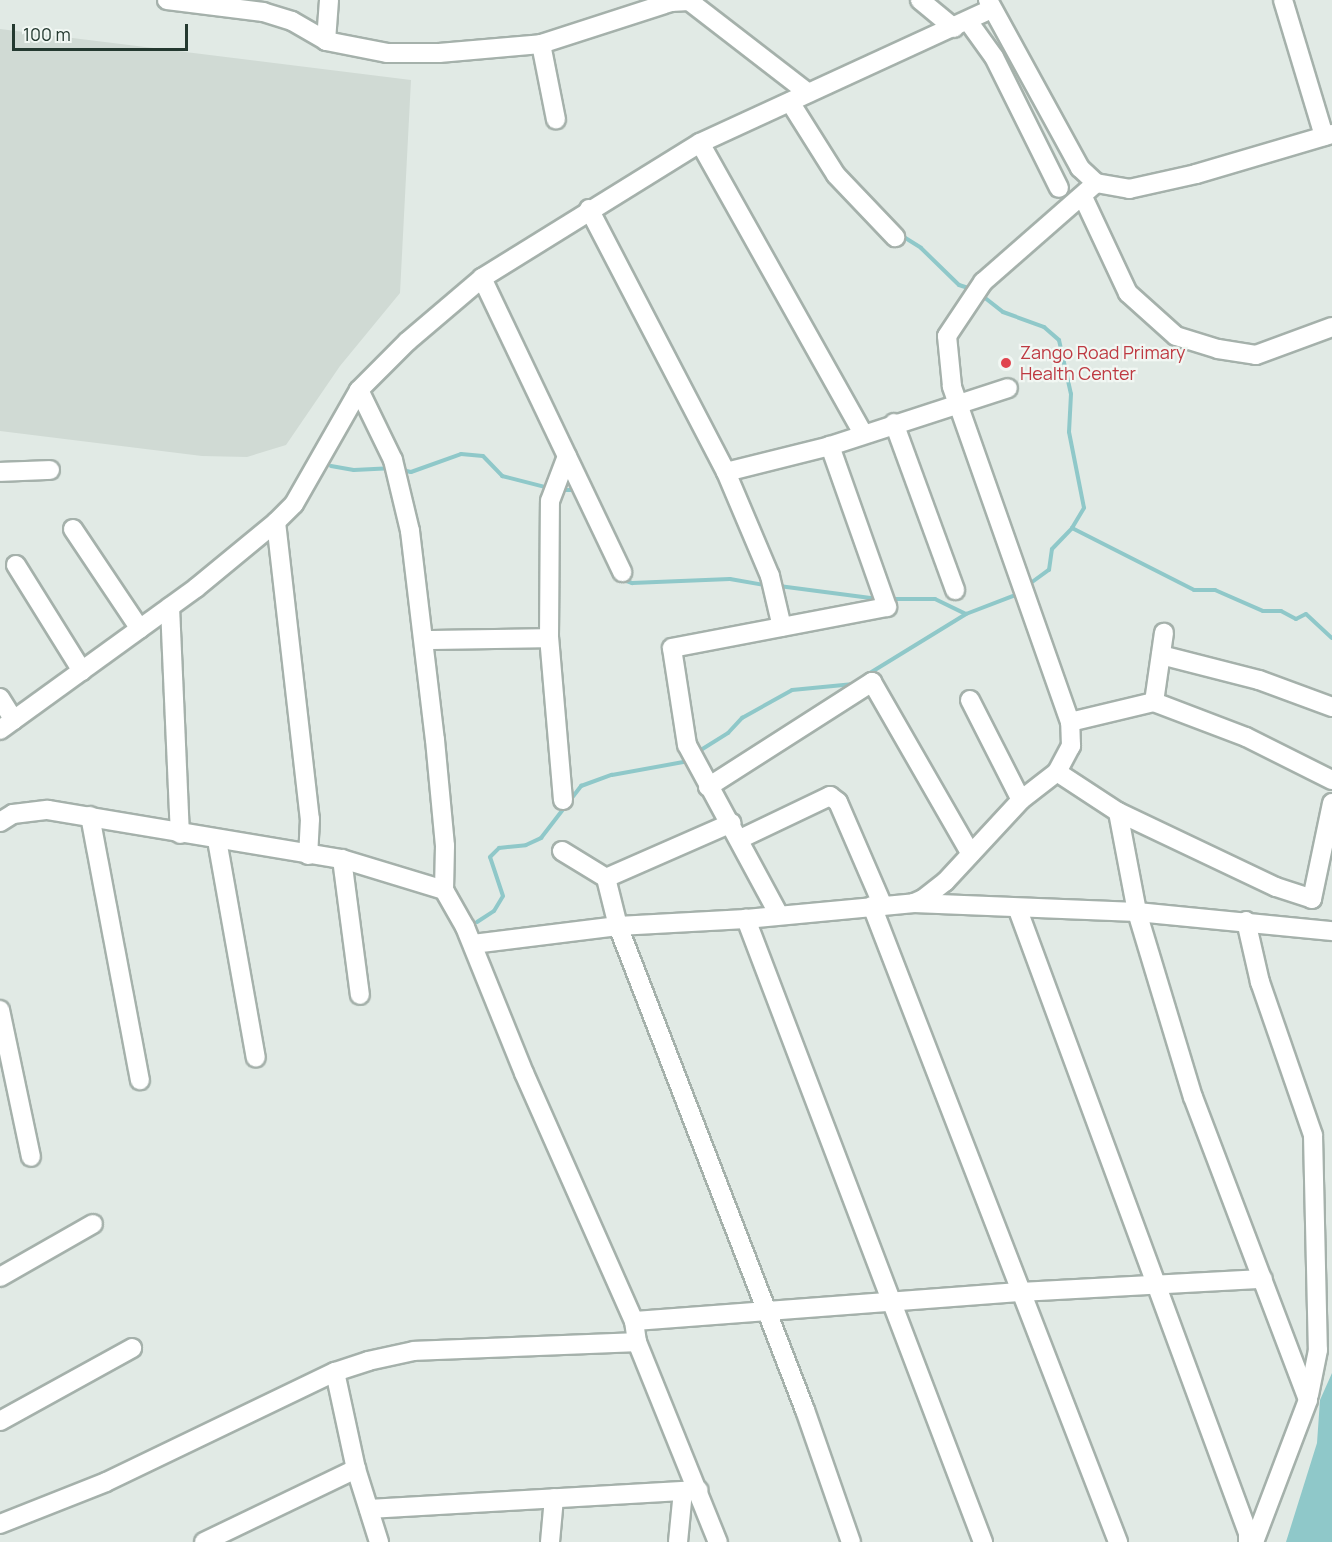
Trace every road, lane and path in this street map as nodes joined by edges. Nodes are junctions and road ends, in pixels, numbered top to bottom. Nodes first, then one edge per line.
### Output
1 (166, 0) edge
2 (329, 0) edge
3 (920, 0) edge
4 (1283, 0) edge
5 (691, 1) edge
6 (990, 4) edge
7 (961, 24) junction
8 (326, 41) junction
9 (541, 44) junction
10 (808, 93) junction
11 (790, 102) junction
12 (556, 120) dead end
13 (1328, 135) edge
14 (700, 143) junction
15 (1096, 183) junction
16 (1059, 188) dead end
17 (1083, 197) junction
18 (589, 209) junction
19 (895, 237) dead end
20 (482, 278) junction
21 (1332, 327) edge
22 (1008, 388) dead end
23 (358, 390) junction
24 (958, 401) junction
25 (894, 423) junction
26 (863, 434) junction
27 (830, 446) junction
28 (567, 456) junction
29 (50, 470) dead end
30 (0, 472) edge
31 (726, 472) junction
32 (276, 522) junction
33 (73, 529) dead end
34 (16, 565) dead end
35 (622, 572) dead end
36 (955, 590) dead end
37 (170, 607) junction
38 (782, 627) junction
39 (140, 630) junction
40 (1164, 633) dead end
41 (549, 638) junction
42 (425, 640) junction
43 (1161, 655) junction
44 (82, 671) junction
45 (0, 698) edge
46 (970, 700) dead end
47 (1154, 702) junction
48 (1332, 707) edge
49 (1070, 722) junction
50 (7, 725) edge
51 (1058, 772) junction
52 (1332, 780) edge
53 (708, 787) junction
54 (563, 800) dead end
55 (1021, 800) junction
56 (1332, 803) edge
57 (1118, 812) junction
58 (90, 816) junction
59 (0, 822) edge
60 (731, 823) junction
61 (180, 834) junction
62 (740, 839) junction
63 (217, 840) junction
64 (562, 851) dead end
65 (971, 854) junction
66 (308, 855) junction
67 (342, 859) junction
68 (606, 878) junction
69 (444, 890) junction
70 (914, 903) junction
71 (877, 906) junction
72 (1018, 910) junction
73 (1137, 912) junction
74 (779, 915) junction
75 (746, 919) junction
76 (1246, 921) junction
77 (618, 926) junction
78 (1332, 931) edge
79 (473, 944) junction
80 (360, 995) dead end
81 (0, 1010) edge
82 (256, 1058) dead end
83 (140, 1080) dead end
84 (31, 1157) dead end
85 (93, 1224) dead end
86 (0, 1277) edge
87 (1263, 1279) junction
88 (1157, 1285) junction
89 (1020, 1292) junction
90 (891, 1302) junction
91 (767, 1312) junction
92 (634, 1321) junction
93 (638, 1342) junction
94 (132, 1348) dead end
95 (335, 1372) junction
96 (1308, 1400) junction
97 (0, 1421) edge
98 (356, 1469) junction
99 (691, 1491) junction
100 (554, 1498) junction
101 (369, 1509) junction
102 (0, 1524) edge
103 (204, 1542) edge
104 (379, 1542) edge
105 (550, 1542) edge
106 (678, 1542) edge
107 (718, 1542) edge
108 (851, 1542) edge
109 (983, 1542) edge
110 (1118, 1542) edge
111 (1248, 1542) edge
112 (1254, 1542) edge

1 - 8 street
2 - 8 street
3 - 7 street
4 - 13 street
5 - 9 street
5 - 10 street
6 - 7 street
6 - 15 street
7 - 10 street
7 - 16 street
8 - 9 street
9 - 12 street
10 - 11 street
11 - 14 street
11 - 19 street
13 - 15 street
14 - 18 street
14 - 26 street
15 - 17 street
17 - 21 street
17 - 24 street
18 - 20 street
18 - 31 street
20 - 23 street
20 - 28 street
22 - 24 street
23 - 32 street
23 - 42 street
24 - 25 street
24 - 49 street
25 - 26 street
25 - 36 street
26 - 27 street
27 - 31 street
27 - 38 street
28 - 35 street
28 - 41 street
29 - 30 street
31 - 38 street
32 - 37 street
32 - 66 street
33 - 39 street
34 - 44 street
37 - 39 street
37 - 61 street
38 - 53 street
39 - 44 street
40 - 43 street
41 - 42 street
41 - 54 street
42 - 69 street
43 - 47 street
43 - 48 street
44 - 50 street
45 - 50 street
46 - 55 street
47 - 49 street
47 - 52 street
49 - 51 street
51 - 55 street
51 - 57 street
53 - 60 street
53 - 65 street
55 - 65 street
56 - 57 street
57 - 73 street
58 - 59 street
58 - 61 street
58 - 83 street
60 - 62 street
60 - 68 street
61 - 63 street
62 - 71 street
62 - 74 street
63 - 66 street
63 - 82 street
64 - 68 street
65 - 70 street
66 - 67 street
67 - 69 street
67 - 80 street
68 - 77 street
69 - 79 street
70 - 71 street
70 - 72 street
71 - 74 street
71 - 89 street
72 - 73 street
72 - 88 street
73 - 76 street
73 - 87 street
74 - 75 street
75 - 77 street
75 - 90 street
76 - 78 street
76 - 96 street
77 - 79 street
77 - 91 street
79 - 92 street
81 - 84 street
85 - 86 street
87 - 88 street
87 - 96 street
88 - 89 street
88 - 111 street
89 - 90 street
89 - 110 street
90 - 91 street
90 - 109 street
91 - 92 street
91 - 108 street
92 - 93 street
93 - 95 street
93 - 99 street
94 - 97 street
95 - 98 street
95 - 102 street
96 - 112 street
98 - 101 street
98 - 103 street
99 - 100 street
99 - 106 street
99 - 107 street
100 - 101 street
100 - 105 street
101 - 104 street

